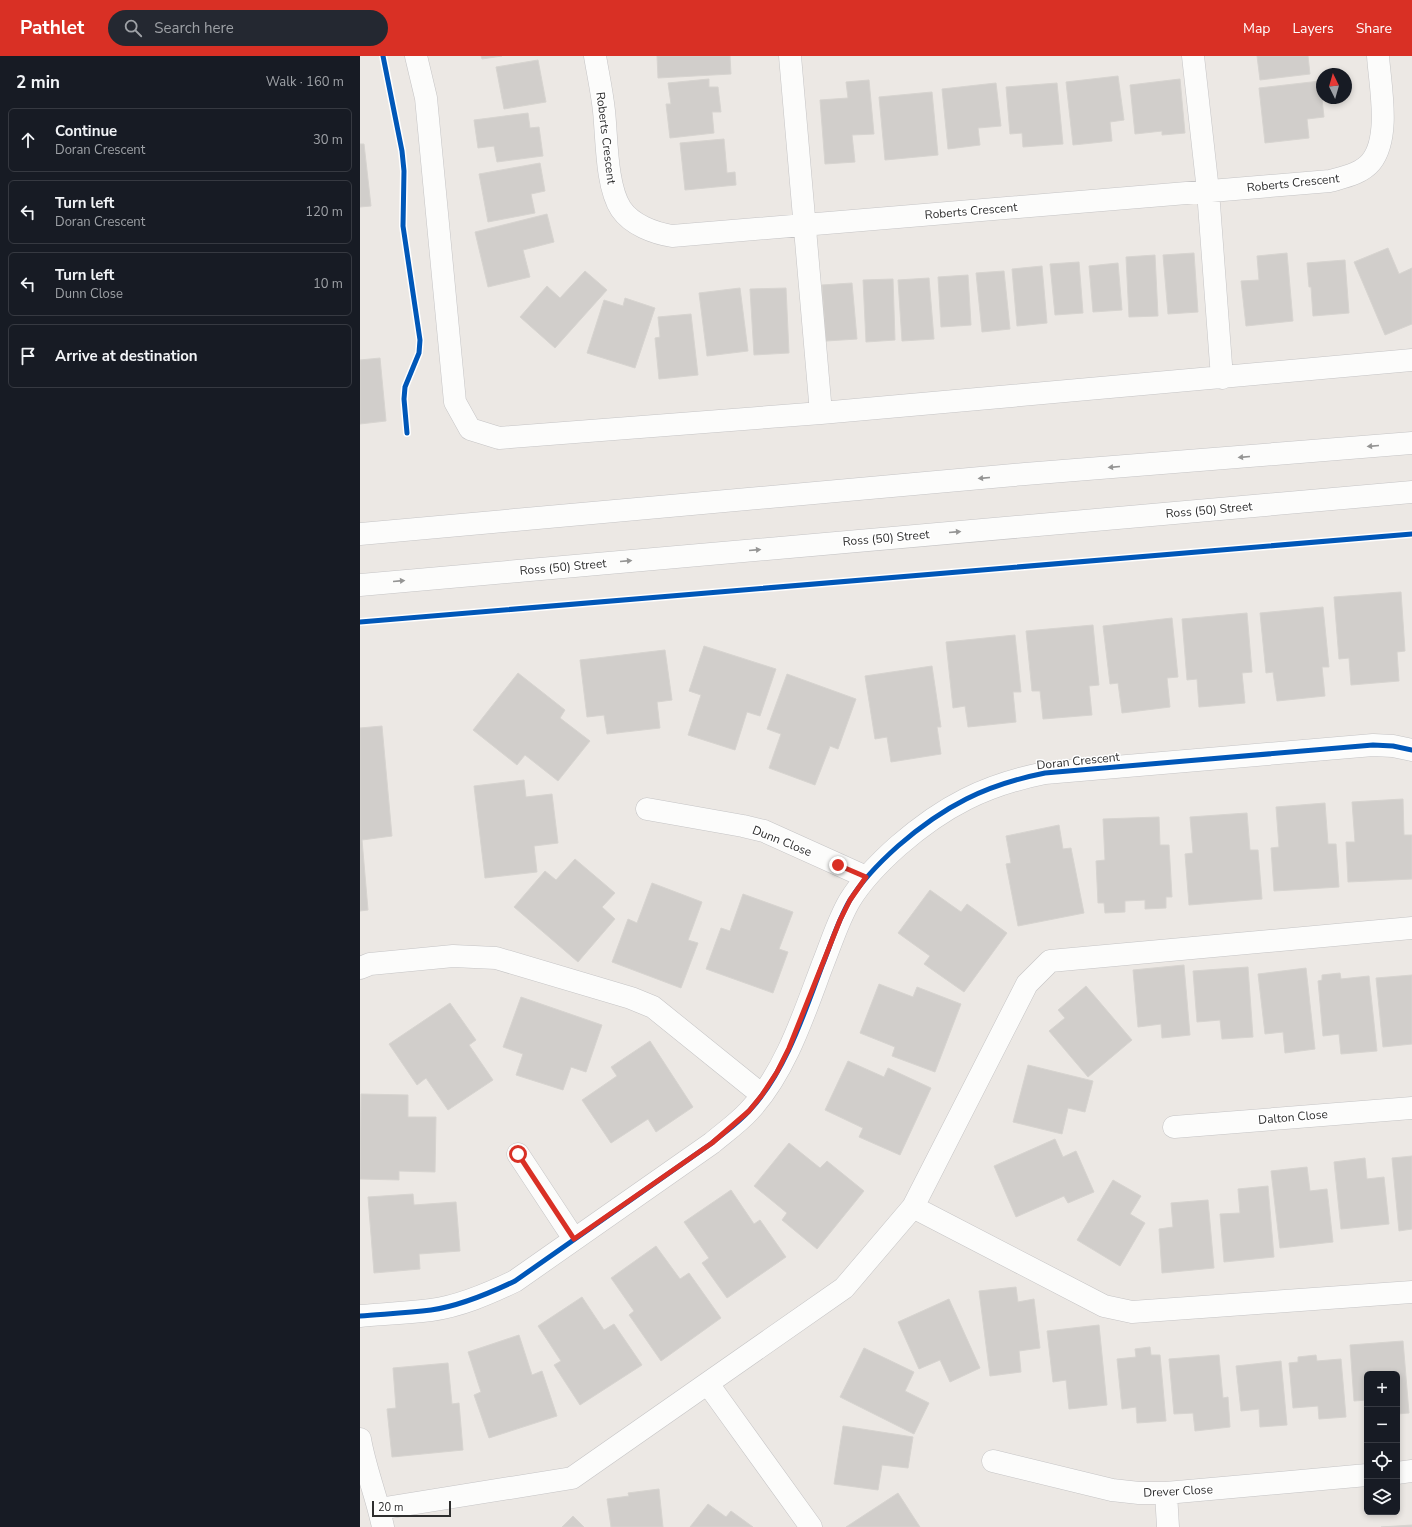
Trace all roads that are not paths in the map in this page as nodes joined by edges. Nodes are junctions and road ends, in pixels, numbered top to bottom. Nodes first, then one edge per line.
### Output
1 (416, 56) edge
2 (595, 56) edge
3 (790, 56) edge
4 (1193, 56) edge
5 (1378, 56) edge
6 (1208, 192) junction
7 (805, 225) junction
8 (1412, 360) edge
9 (1222, 378) junction
10 (821, 413) junction
11 (1412, 443) edge
12 (1412, 492) edge
13 (360, 534) edge
14 (360, 585) edge
15 (1412, 750) edge
16 (647, 809) dead end
17 (866, 877) junction
18 (1412, 928) edge
19 (360, 968) edge
20 (762, 1095) junction
21 (1412, 1108) edge
22 (1174, 1127) dead end
23 (518, 1154) dead end
24 (913, 1207) junction
25 (574, 1239) junction
26 (1412, 1292) edge
27 (360, 1316) edge
28 (708, 1384) junction
29 (360, 1439) edge
30 (993, 1461) dead end
31 (1412, 1471) edge
32 (1400, 1473) edge
33 (1364, 1475) edge
34 (1166, 1493) junction
35 (381, 1518) edge
36 (811, 1527) edge
37 (1168, 1527) edge

1 - 10 street
2 - 7 street, Roberts Crescent
3 - 7 street
4 - 6 street
5 - 6 street, Roberts Crescent
6 - 7 street, Roberts Crescent
6 - 9 street
7 - 10 street
8 - 9 street
9 - 10 street
11 -> 13 street
14 -> 12 street, Ross (50) Street
15 - 17 street, Doran Crescent
16 - 17 street, Dunn Close
17 - 20 street, Doran Crescent
18 - 24 street
19 - 20 street
20 - 25 street, Doran Crescent
21 - 22 street, Dalton Close
23 - 25 street
24 - 26 street
24 - 28 street
25 - 27 street, Doran Crescent
28 - 35 street
28 - 36 street
29 - 35 street
30 - 34 street, Drever Close
31 - 32 street
33 - 34 street, Drever Close
34 - 37 street

